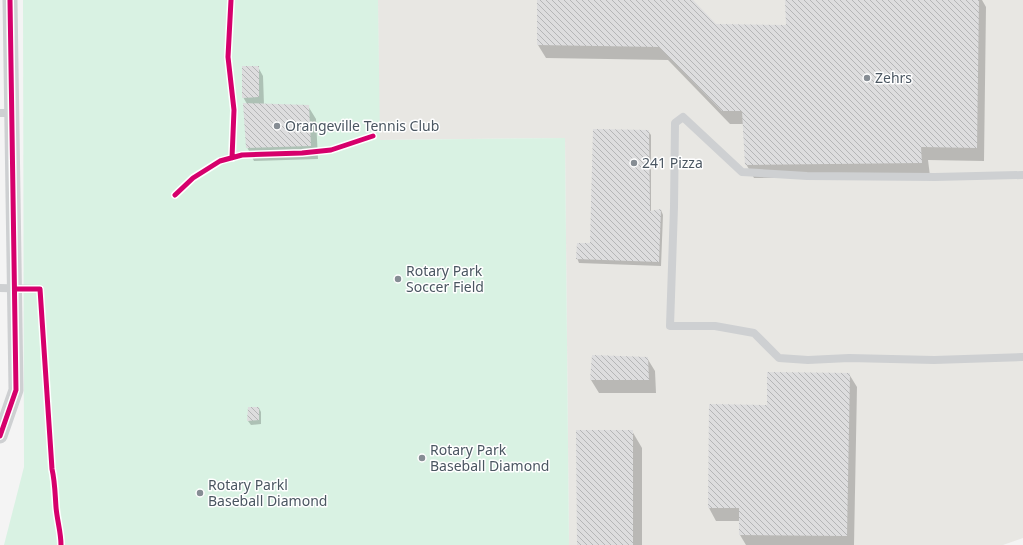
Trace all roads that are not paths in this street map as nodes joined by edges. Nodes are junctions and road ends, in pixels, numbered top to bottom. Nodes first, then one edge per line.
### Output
1 (10, 0) edge
2 (6, 113) edge
3 (1023, 175) edge
4 (7, 289) edge
5 (40, 290) dead end
6 (1023, 357) edge
7 (0, 436) edge

1 - 2 street
2 - 4 street
3 - 6 lane
4 - 5 lane
4 - 7 street

